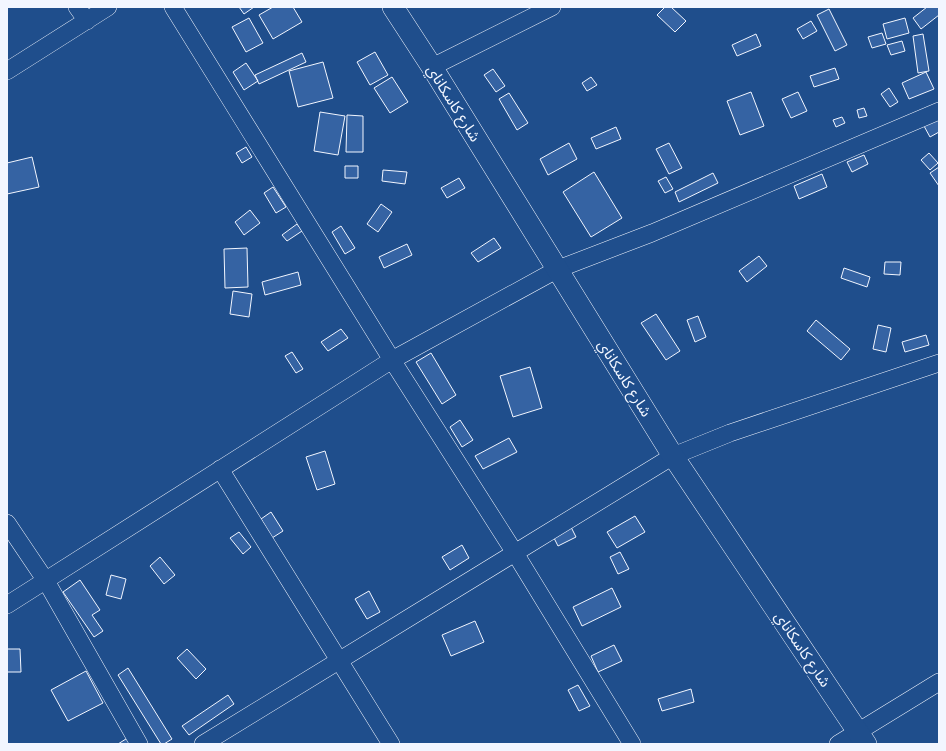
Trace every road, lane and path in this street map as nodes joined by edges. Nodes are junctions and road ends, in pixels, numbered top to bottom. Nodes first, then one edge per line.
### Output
1 (108, 7) edge
2 (173, 7) edge
3 (393, 7) edge
4 (552, 7) edge
5 (82, 14) edge
6 (432, 67) junction
7 (7, 72) edge
8 (939, 111) edge
9 (558, 269) junction
10 (392, 360) junction
11 (939, 363) edge
12 (673, 456) junction
13 (220, 469) junction
14 (7, 523) edge
15 (515, 553) junction
16 (46, 581) junction
17 (7, 606) edge
18 (339, 661) junction
19 (939, 682) edge
20 (862, 738) edge
21 (139, 744) edge
22 (203, 744) edge
23 (392, 744) edge
24 (632, 744) edge
25 (838, 744) edge

1 - 5 street
2 - 10 street
3 - 6 street, شارع كاسكاناي
4 - 6 street
5 - 7 street
6 - 9 street, شارع كاسكاناي
8 - 9 street
9 - 10 street
9 - 12 street, شارع كاسكاناي
10 - 13 street
10 - 15 street
11 - 12 street
12 - 15 street
12 - 20 street, شارع كاسكاناي
13 - 16 street
13 - 18 street
14 - 16 street
15 - 18 street
15 - 24 street
16 - 17 street
16 - 21 street
18 - 22 street
18 - 23 street
19 - 20 street
20 - 25 street

